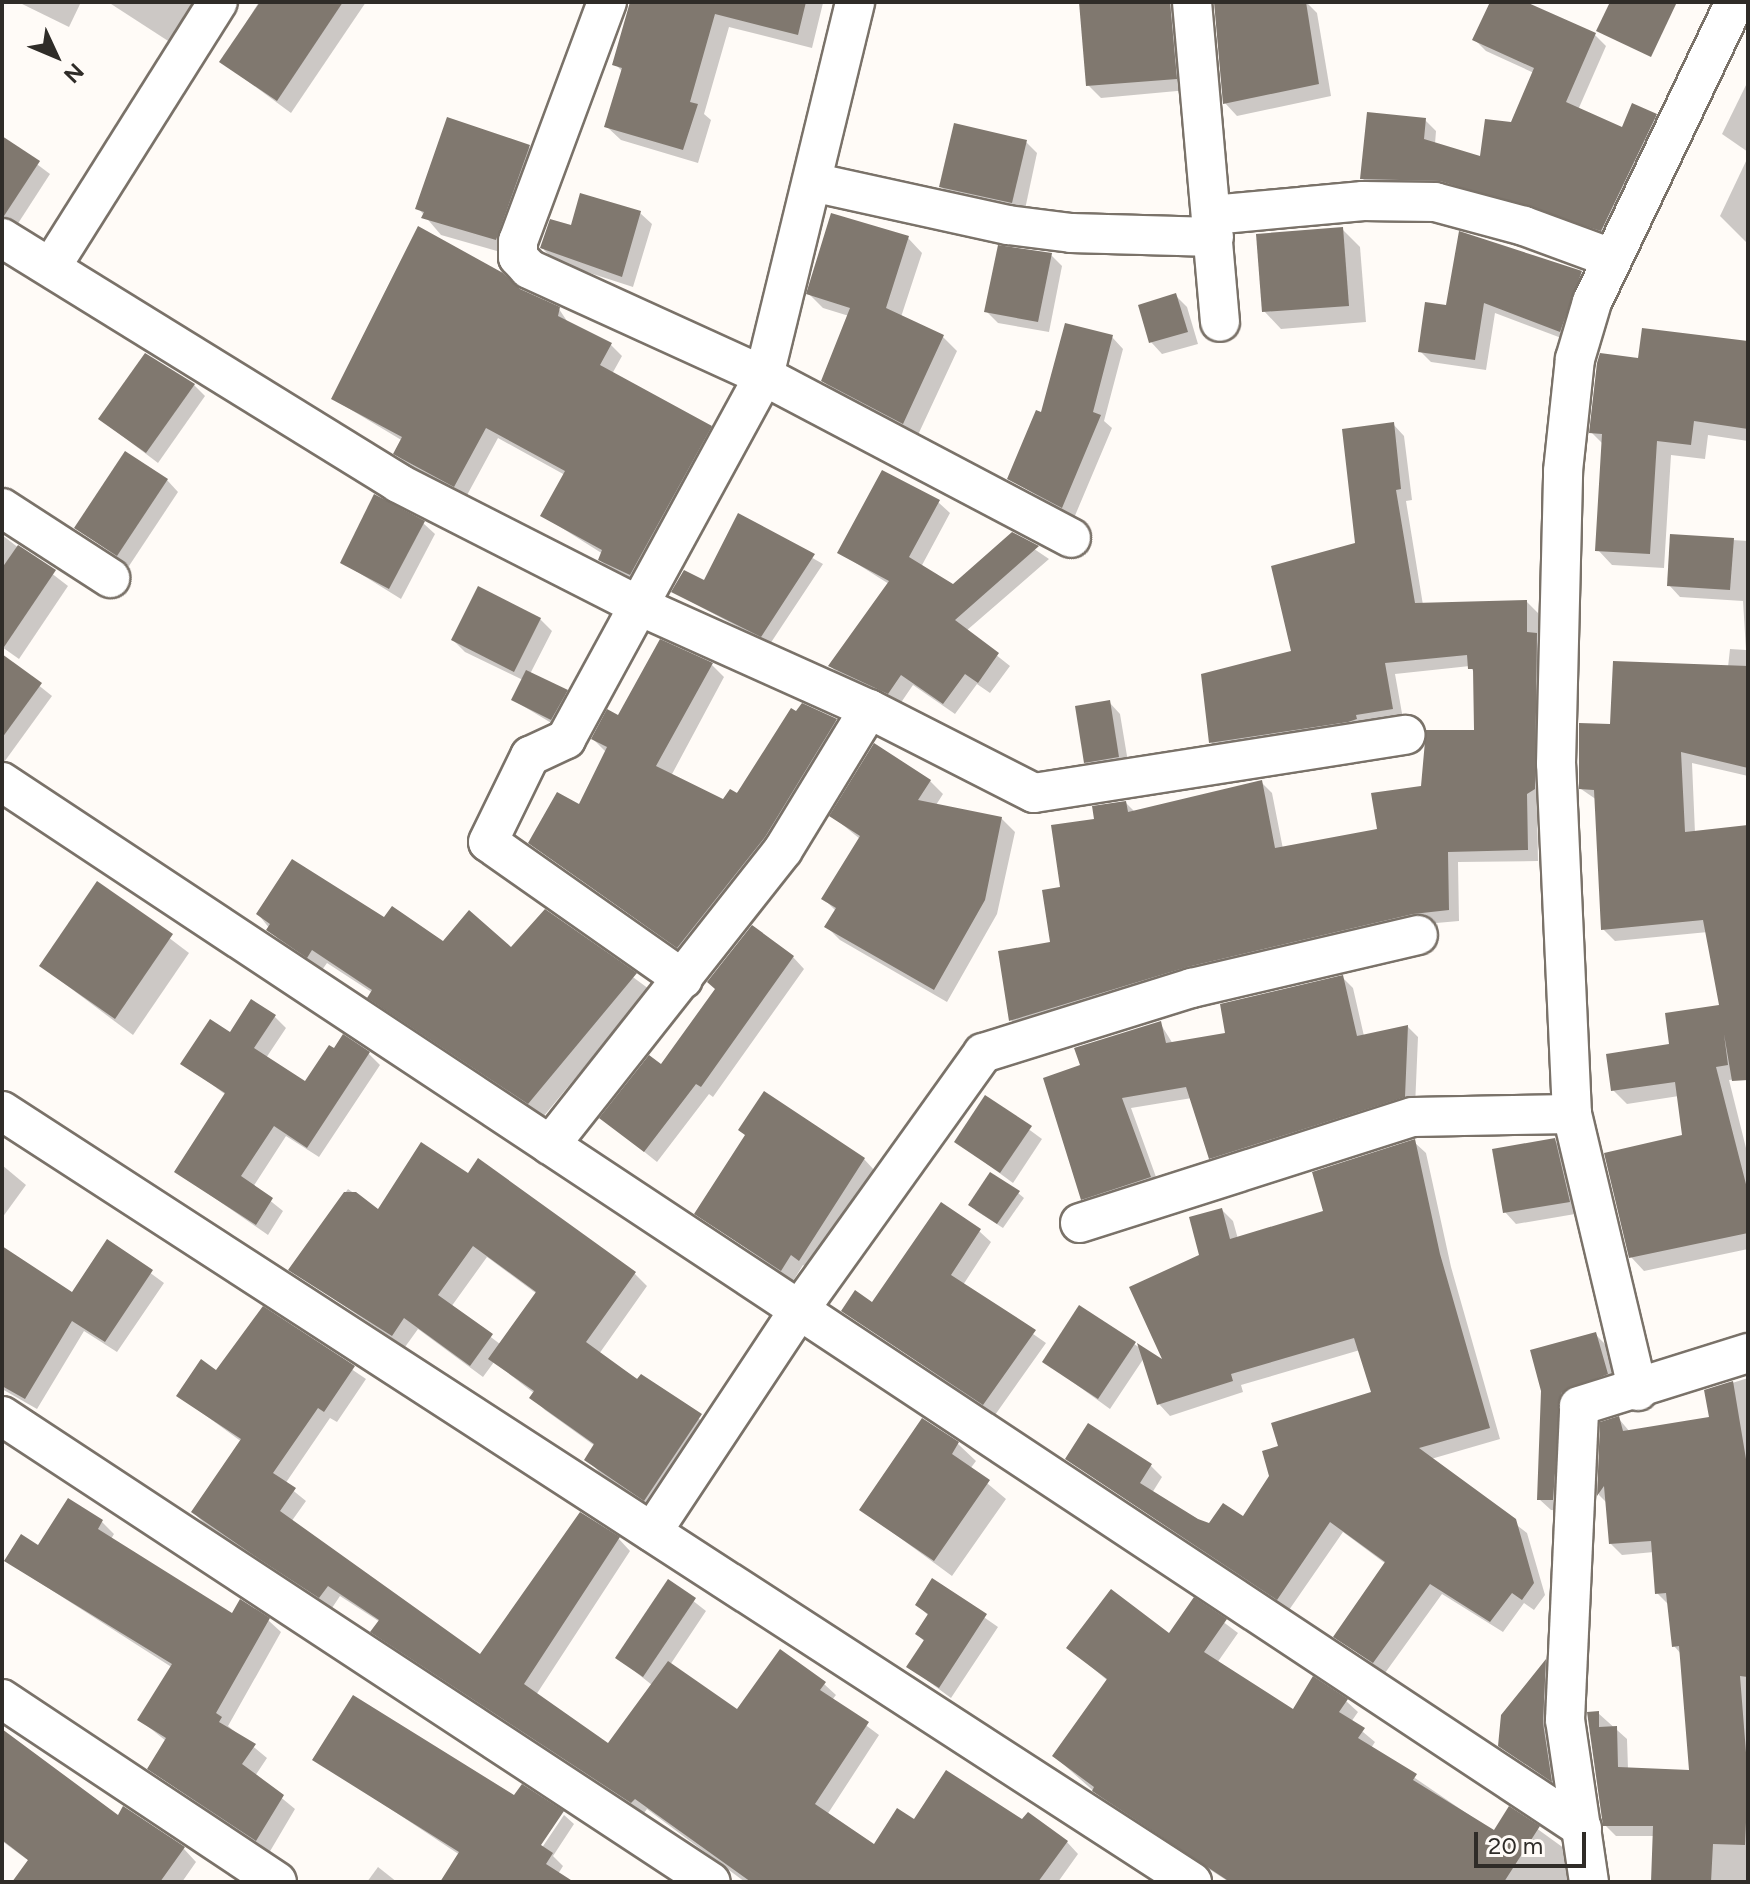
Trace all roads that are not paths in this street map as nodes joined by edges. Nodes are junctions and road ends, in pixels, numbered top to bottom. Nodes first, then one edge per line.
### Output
1 (218, 2) edge
2 (607, 2) edge
3 (855, 2) edge
4 (1192, 2) edge
5 (1735, 2) edge
6 (812, 182) junction
7 (1213, 226) junction
8 (2, 238) edge
9 (1611, 258) junction
10 (51, 267) junction
11 (1220, 322) dead end
12 (764, 376) junction
13 (2, 508) edge
14 (1071, 538) dead end
15 (110, 578) dead end
16 (635, 604) junction
17 (869, 709) junction
18 (1405, 735) dead end
19 (2, 782) edge
20 (1418, 935) dead end
21 (683, 979) junction
22 (2, 1111) edge
23 (1572, 1114) junction
24 (550, 1145) junction
25 (1080, 1223) dead end
26 (799, 1310) junction
27 (1748, 1353) edge
28 (1638, 1391) junction
29 (2, 1416) edge
30 (652, 1532) junction
31 (2, 1699) edge
32 (1582, 1828) junction
33 (277, 1882) edge
34 (711, 1882) edge
35 (1192, 1882) edge
36 (1589, 1882) edge

1 - 10 street
2 - 12 street
3 - 6 street
4 - 7 street
5 - 9 street
6 - 7 street
6 - 12 street
7 - 9 street
7 - 11 street
8 - 10 street
9 - 23 street
10 - 16 street
12 - 14 street
12 - 16 street
13 - 15 street
16 - 17 street
16 - 21 street
17 - 18 street
17 - 21 street
19 - 24 street
20 - 26 street
21 - 24 street
22 - 30 street
23 - 25 street
23 - 28 street
24 - 26 street
26 - 30 street
26 - 32 street
27 - 28 street
28 - 32 street
29 - 34 street
30 - 35 street
31 - 33 street
32 - 36 street

